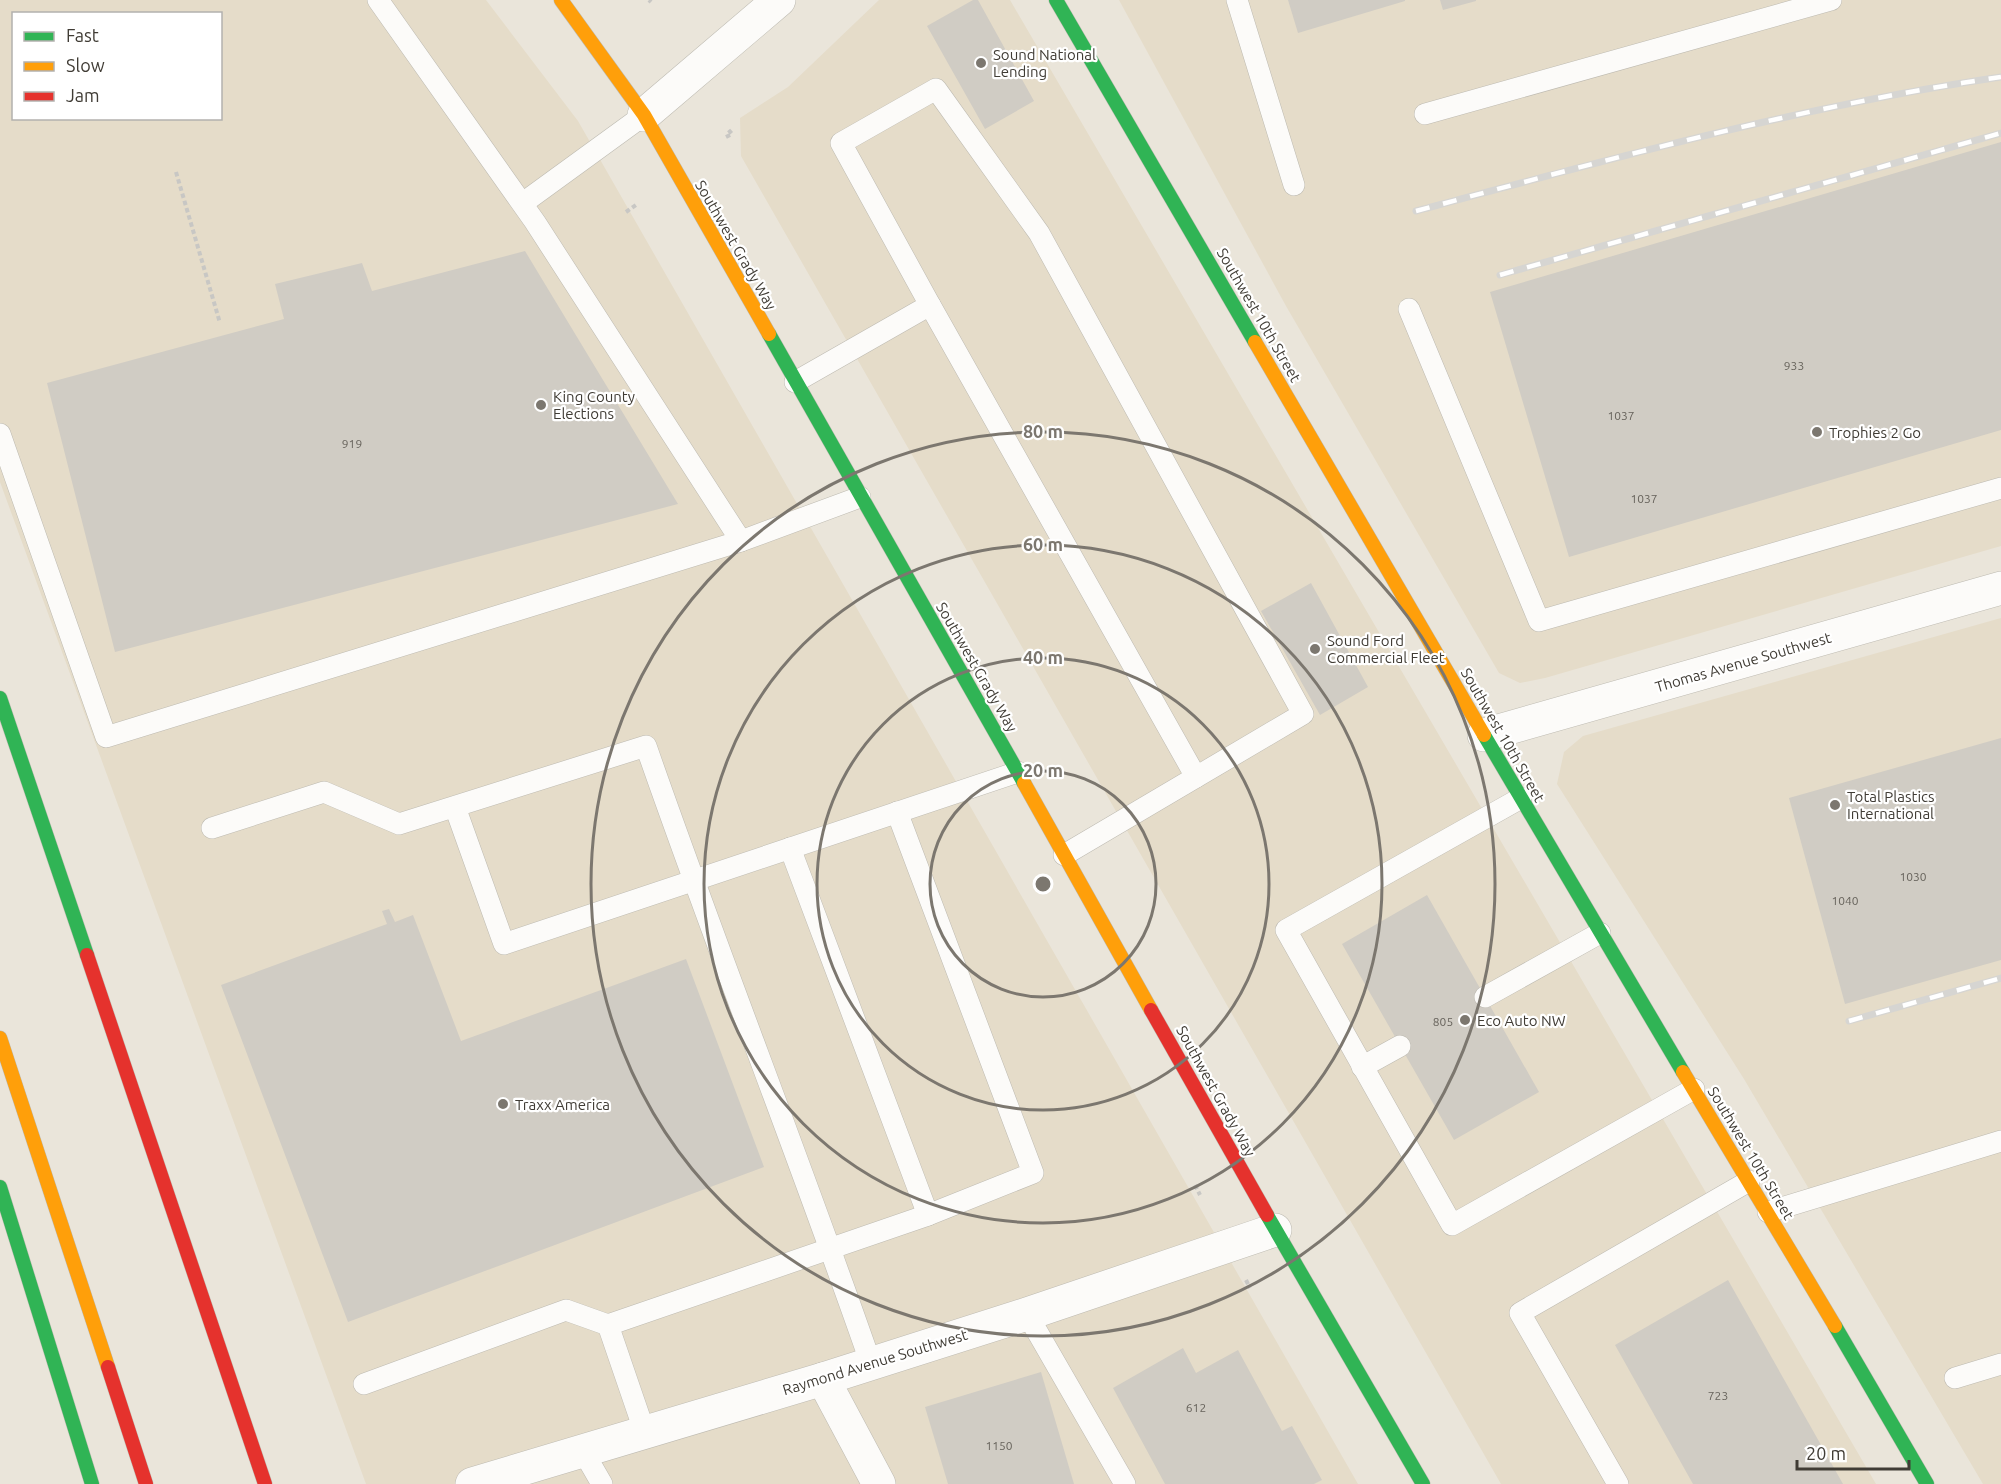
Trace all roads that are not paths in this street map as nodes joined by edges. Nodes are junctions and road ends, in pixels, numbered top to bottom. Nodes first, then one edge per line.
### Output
1 (378, 0) edge
2 (561, 0) edge
3 (779, 0) edge
4 (1056, 0) edge
5 (1237, 0) edge
6 (1831, 0) edge
7 (1425, 114) dead end
8 (644, 115) junction
9 (1294, 185) dead end
10 (523, 203) junction
11 (930, 305) junction
12 (1409, 309) dead end
13 (795, 382) junction
14 (0, 434) edge
15 (2001, 488) edge
16 (860, 497) junction
17 (741, 541) junction
18 (2001, 588) edge
19 (0, 698) edge
20 (1484, 735) junction
21 (1018, 772) junction
22 (1196, 777) junction
23 (1521, 798) junction
24 (455, 807) junction
25 (897, 812) junction
26 (212, 828) dead end
27 (790, 848) junction
28 (1064, 855) junction
29 (693, 881) junction
30 (1600, 933) junction
31 (1485, 997) dead end
32 (0, 1038) edge
33 (1400, 1046) dead end
34 (1362, 1067) junction
35 (1694, 1089) junction
36 (2001, 1141) edge
37 (1749, 1181) junction
38 (0, 1187) edge
39 (1768, 1212) junction
40 (928, 1215) junction
41 (1275, 1230) junction
42 (831, 1248) junction
43 (1027, 1314) junction
44 (608, 1325) junction
45 (871, 1364) junction
46 (2001, 1364) edge
47 (1955, 1378) dead end
48 (823, 1379) junction
49 (364, 1384) dead end
50 (645, 1433) junction
51 (583, 1451) junction
52 (92, 1484) edge
53 (146, 1484) edge
54 (266, 1484) edge
55 (472, 1484) edge
56 (602, 1484) edge
57 (879, 1484) edge
58 (1125, 1484) edge
59 (1423, 1484) edge
60 (1618, 1484) edge
61 (1927, 1484) edge

1 - 10 lane
2 - 8 main road, Southwest Grady Way
3 - 8 street
4 - 20 main road, Southwest 10th Street
5 - 9 lane
6 - 7 lane
8 - 10 lane
8 - 13 main road, Southwest Grady Way
10 - 17 lane
11 - 13 lane
11 - 22 lane
11 - 22 lane
12 - 15 lane
13 - 16 main road, Southwest Grady Way
14 - 17 lane
16 - 17 lane
16 - 21 main road, Southwest Grady Way
18 - 20 street, Thomas Avenue Southwest
19 - 54 main road
20 - 23 main road, Southwest 10th Street
21 - 25 lane
21 - 28 main road, Southwest Grady Way
22 - 28 lane
23 - 30 main road, Southwest 10th Street
23 - 34 lane
24 - 26 lane
24 - 29 lane
24 - 29 lane
25 - 27 lane
25 - 40 lane
27 - 29 lane
27 - 40 lane
28 - 41 main road, Southwest Grady Way
29 - 42 lane
30 - 31 lane
30 - 35 main road, Southwest 10th Street
32 - 53 main road
33 - 34 lane
34 - 35 lane
35 - 37 main road, Southwest 10th Street
36 - 39 lane
37 - 39 main road, Southwest 10th Street
37 - 60 lane
38 - 52 main road
39 - 61 main road, Southwest 10th Street
40 - 42 lane
41 - 43 street, Raymond Avenue Southwest
41 - 59 main road, Southwest Grady Way
42 - 44 lane
42 - 45 lane
43 - 45 street, Raymond Avenue Southwest
43 - 58 lane
44 - 49 lane
44 - 50 lane
45 - 48 street, Raymond Avenue Southwest
46 - 47 lane
48 - 50 street, Raymond Avenue Southwest
48 - 57 street
50 - 51 street, Raymond Avenue Southwest
51 - 55 street, Raymond Avenue Southwest
51 - 56 lane

